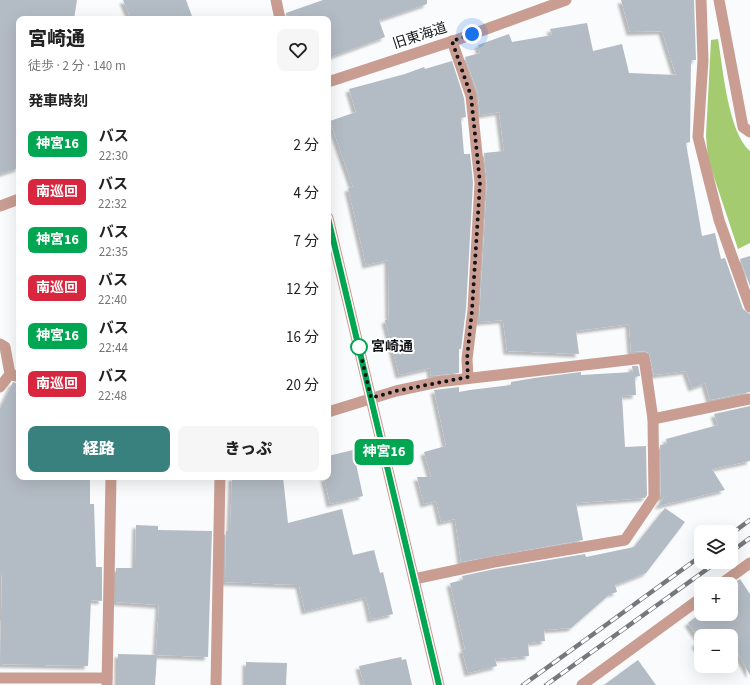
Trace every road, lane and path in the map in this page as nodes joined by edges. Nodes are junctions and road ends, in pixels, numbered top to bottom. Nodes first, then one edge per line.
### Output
1 (276, 0) edge
2 (566, 0) edge
3 (701, 0) edge
4 (719, 0) edge
5 (279, 16) edge
6 (452, 41) junction
7 (331, 81) edge
8 (750, 132) edge
9 (16, 200) edge
10 (0, 206) edge
11 (331, 231) edge
12 (750, 307) edge
13 (0, 344) edge
14 (14, 376) edge
15 (468, 377) junction
16 (0, 387) edge
17 (371, 398) junction
18 (750, 399) edge
19 (331, 411) edge
20 (653, 419) junction
21 (111, 480) edge
22 (220, 480) edge
23 (750, 563) edge
24 (731, 577) edge
25 (414, 579) junction
26 (694, 603) edge
27 (0, 678) edge
28 (107, 682) edge
29 (216, 685) edge
30 (439, 685) edge
31 (582, 685) edge

1 - 5 street
2 - 6 street, 旧東海道
3 - 12 street
4 - 8 street
6 - 7 street, 旧東海道
6 - 15 street
9 - 10 street
11 - 17 street
13 - 14 street
14 - 16 street
15 - 17 street
15 - 20 street
17 - 19 street
17 - 25 street
18 - 20 street
20 - 25 street
21 - 28 street
22 - 29 street
23 - 24 street
25 - 30 street
26 - 31 street
27 - 28 street

